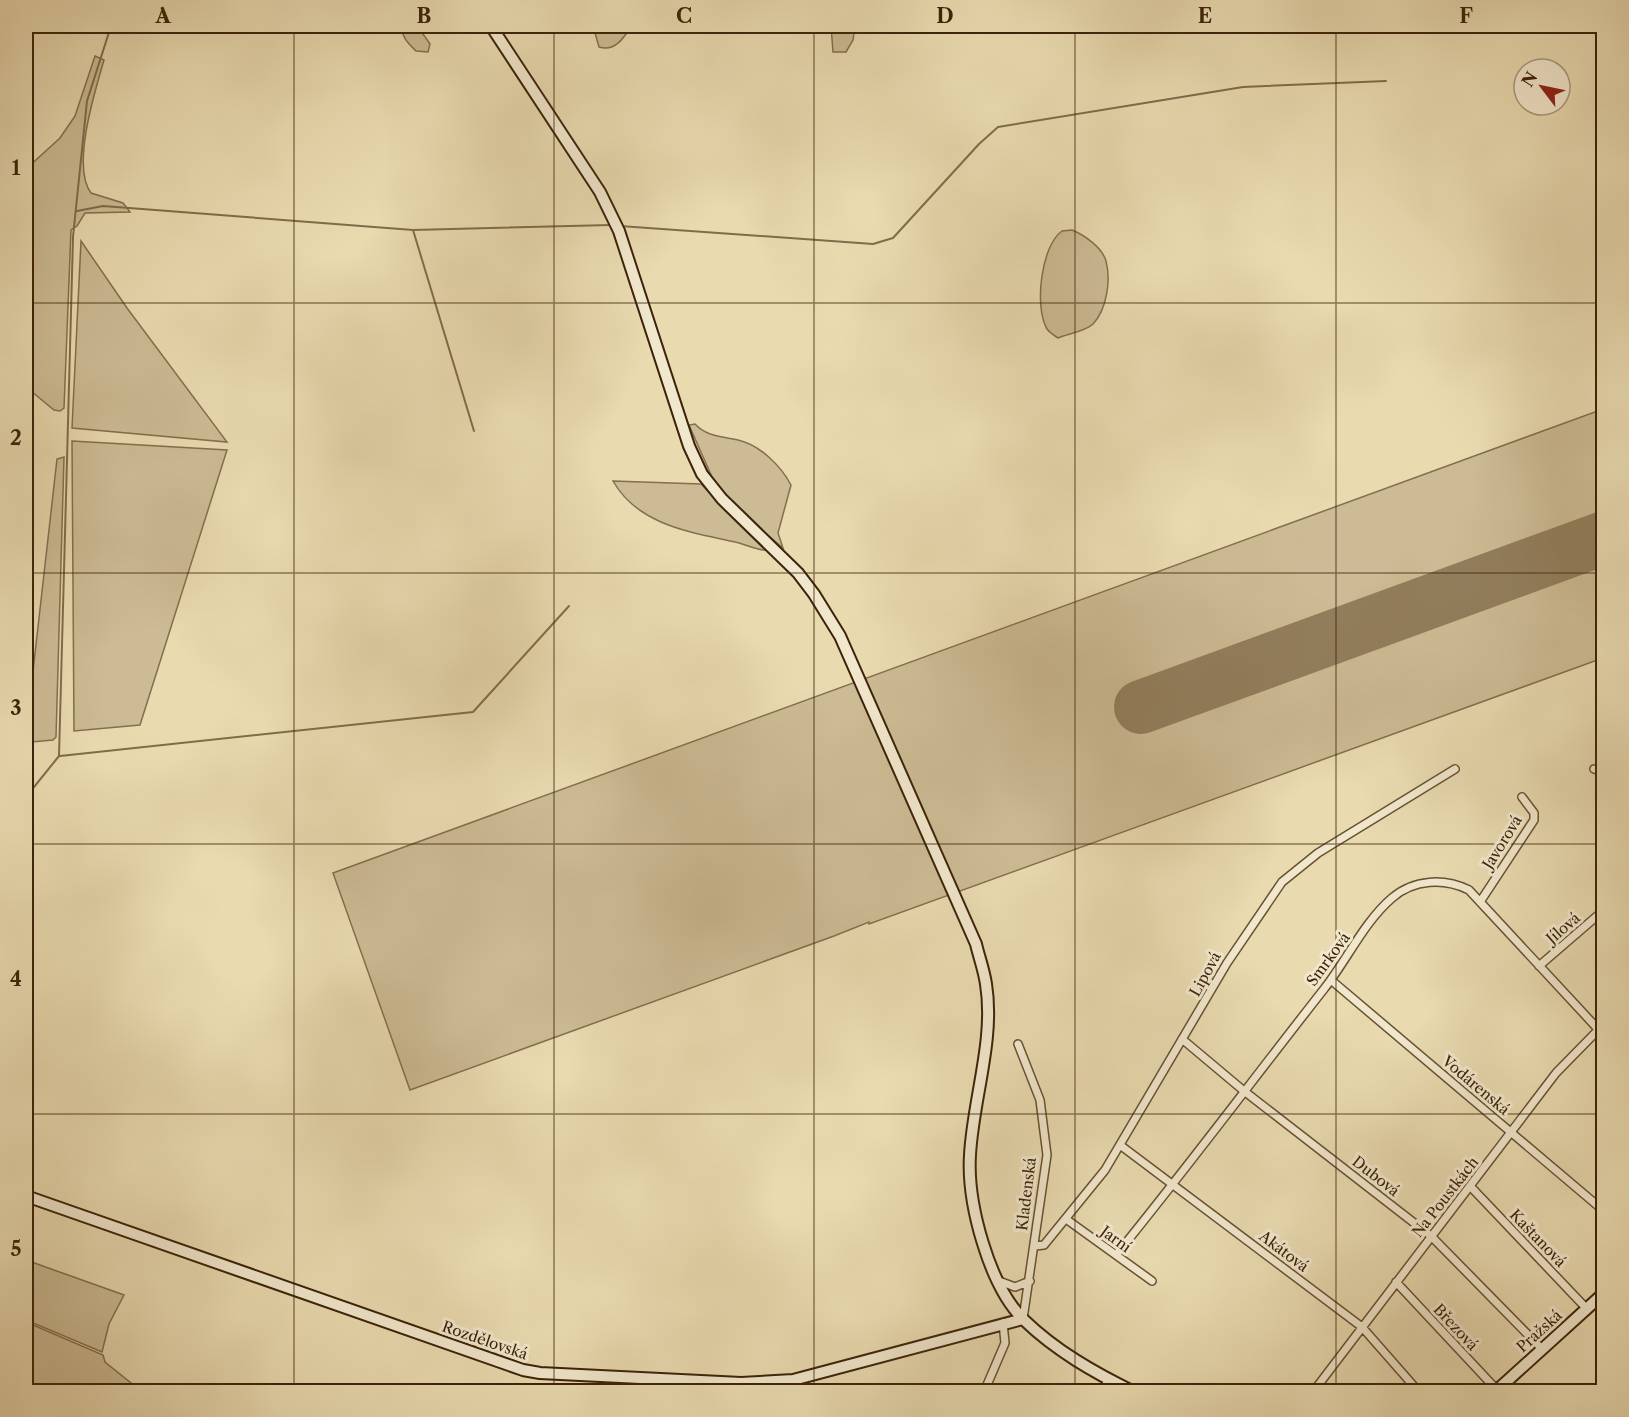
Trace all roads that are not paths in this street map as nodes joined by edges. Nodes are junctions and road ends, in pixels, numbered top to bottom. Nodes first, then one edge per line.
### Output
1 (491, 26) edge
2 (1455, 769) dead end
3 (1594, 769) dead end
4 (1604, 772) edge
5 (1522, 797) dead end
6 (1480, 902) junction
7 (1604, 910) edge
8 (1539, 966) junction
9 (1331, 980) junction
10 (1602, 1028) edge
11 (1182, 1039) junction
12 (1018, 1044) dead end
13 (1244, 1091) junction
14 (1511, 1132) junction
15 (1120, 1145) junction
16 (1174, 1184) junction
17 (1470, 1186) junction
18 (26, 1196) edge
19 (1604, 1211) edge
20 (1066, 1219) junction
21 (1431, 1236) junction
22 (1035, 1246) junction
23 (1116, 1256) junction
24 (999, 1281) junction
25 (1030, 1281) junction
26 (1152, 1281) dead end
27 (1396, 1282) junction
28 (1604, 1293) edge
29 (1587, 1309) junction
30 (1023, 1319) junction
31 (1003, 1323) junction
32 (1362, 1327) junction
33 (1542, 1349) junction
34 (1108, 1379) junction
35 (1496, 1391) edge
36 (984, 1392) edge
37 (1103, 1392) edge
38 (1134, 1392) edge
39 (1313, 1392) edge
40 (1419, 1392) edge

1 - 24 street
2 - 11 street, Lipová
3 - 4 street
5 - 6 street, Javorová
6 - 8 street, Smrková
6 - 9 street, Smrková
7 - 8 street, Jílová
8 - 10 street, Smrková
9 - 13 street, Smrková
9 - 14 street, Vodárenská
10 - 14 street, Na Poustkách
11 - 13 street, Dubová
11 - 15 street, Lipová
12 - 22 street, Kladenská
13 - 16 street, Smrková
13 - 21 street, Dubová
14 - 17 street, Na Poustkách
14 - 19 street, Vodárenská
15 - 16 street, Akátová
15 - 20 street, Lipová
16 - 23 street, Smrková
16 - 32 street, Akátová
17 - 21 street, Na Poustkách
17 - 29 street, Kaštanová
18 - 31 street, Rozdělovská
20 - 22 street, Lipová
20 - 23 street, Jarní
21 - 27 street, Na Poustkách
21 - 33 street, Dubová
22 - 25 street, Kladenská
23 - 26 street, Jarní
24 - 25 street
24 - 30 street
25 - 30 street, Kladenská
27 - 32 street, Na Poustkách
27 - 35 street, Březová
28 - 29 street, Pražská
29 - 33 street, Pražská
30 - 31 street, Rozdělovská
30 - 34 street
31 - 36 street
32 - 39 street, Na Poustkách
32 - 40 street, Akátová
33 - 35 street, Pražská
34 - 37 street
34 - 38 street

